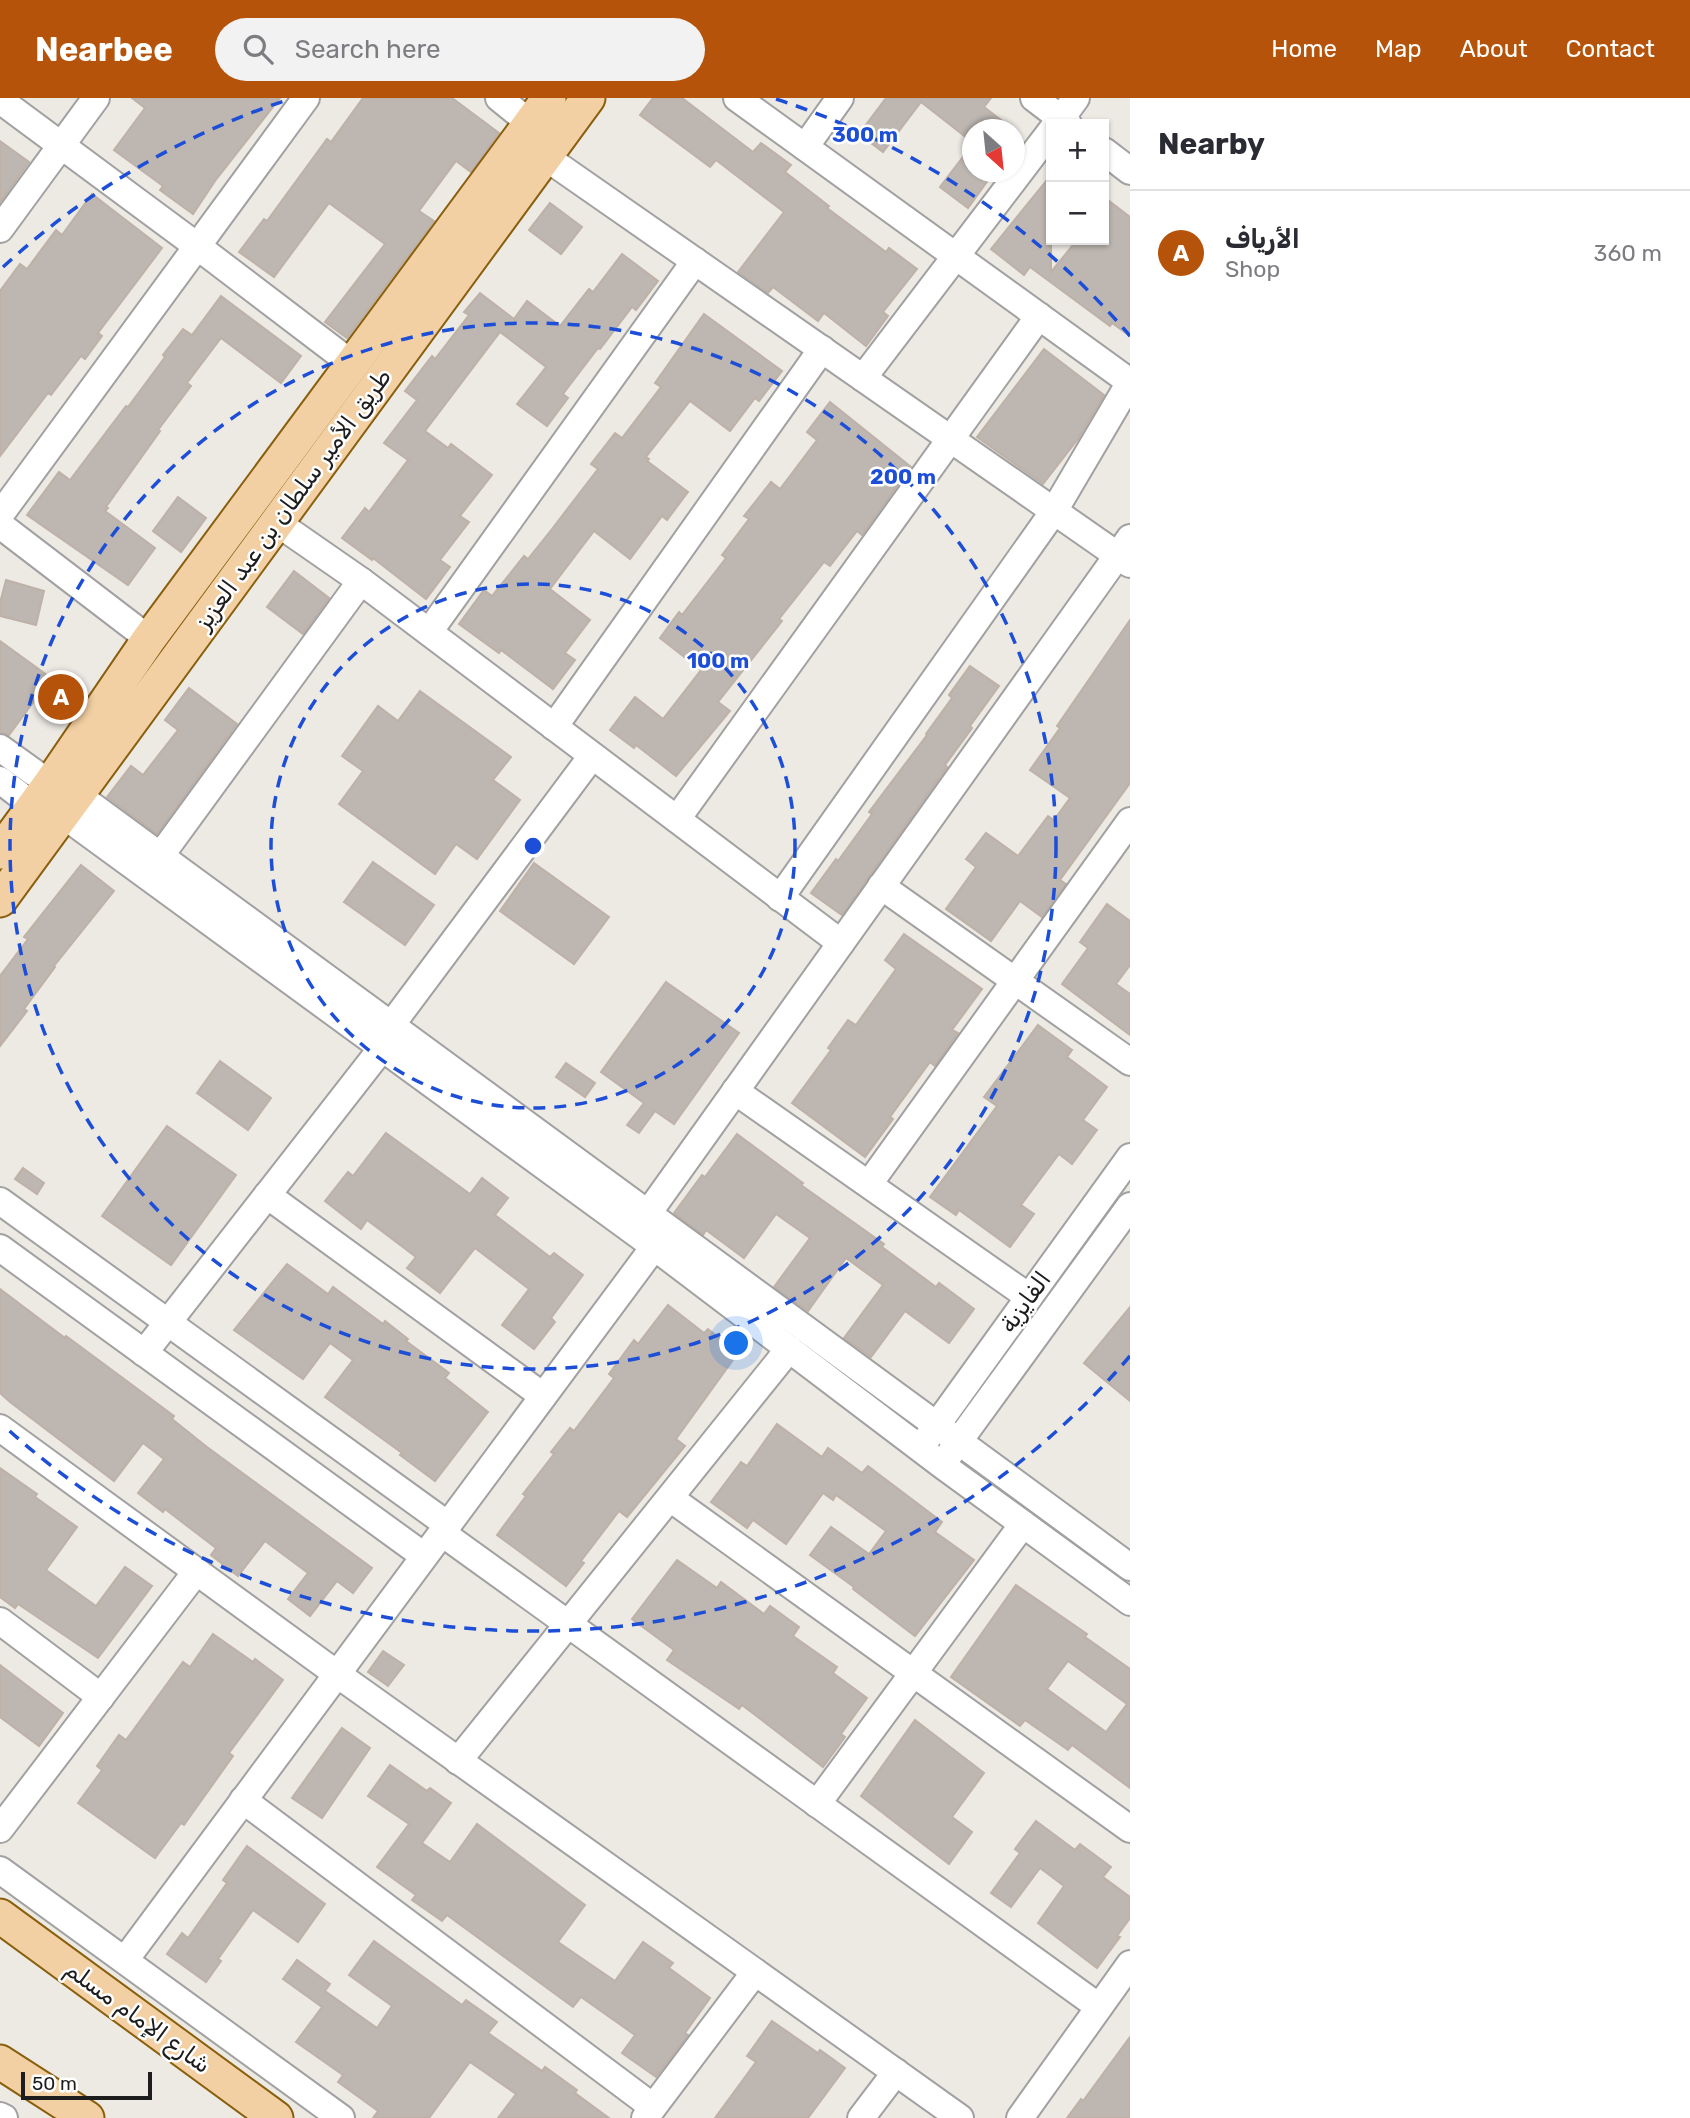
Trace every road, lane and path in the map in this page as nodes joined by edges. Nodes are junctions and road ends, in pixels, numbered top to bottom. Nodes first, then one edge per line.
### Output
1 (96, 98) edge
2 (306, 98) edge
3 (499, 98) edge
4 (588, 98) edge
5 (737, 98) edge
6 (840, 98) edge
7 (1034, 98) edge
8 (0, 100) edge
9 (540, 111) edge
10 (1063, 119) edge
11 (1046, 140) edge
12 (61, 146) junction
13 (805, 146) junction
14 (1109, 155) edge
15 (544, 156) junction
16 (1130, 170) edge
17 (0, 229) edge
18 (197, 246) junction
19 (955, 255) junction
20 (695, 261) junction
21 (1039, 316) junction
22 (822, 349) junction
23 (352, 364) junction
24 (863, 378) junction
25 (1130, 382) edge
26 (952, 440) junction
27 (1054, 511) junction
28 (0, 515) edge
29 (276, 522) junction
30 (0, 525) edge
31 (1126, 552) edge
32 (361, 581) junction
33 (429, 632) junction
34 (149, 639) junction
35 (555, 727) junction
36 (0, 748) edge
37 (592, 756) junction
38 (0, 780) edge
39 (55, 800) junction
40 (677, 819) junction
41 (1130, 821) edge
42 (0, 852) edge
43 (161, 855) junction
44 (881, 886) junction
45 (780, 898) junction
46 (0, 900) edge
47 (841, 943) junction
48 (1014, 981) junction
49 (387, 1036) junction
50 (1130, 1062) edge
51 (735, 1091) junction
52 (1130, 1157) edge
53 (869, 1184) junction
54 (267, 1195) junction
55 (0, 1201) edge
56 (1130, 1206) edge
57 (649, 1212) junction
58 (654, 1247) junction
59 (0, 1248) edge
60 (1029, 1297) junction
61 (167, 1322) junction
62 (789, 1349) junction
63 (144, 1353) junction
64 (543, 1396) junction
65 (937, 1425) junction
66 (1, 1432) edge
67 (960, 1440) junction
68 (921, 1447) junction
69 (942, 1465) junction
70 (670, 1498) junction
71 (1023, 1524) junction
72 (445, 1529) junction
73 (424, 1556) junction
74 (1130, 1567) edge
75 (196, 1572) junction
76 (1130, 1602) edge
77 (0, 1621) edge
78 (569, 1624) junction
79 (912, 1672) junction
80 (337, 1674) junction
81 (101, 1697) junction
82 (457, 1760) junction
83 (243, 1800) junction
84 (817, 1804) junction
85 (0, 1829) edge
86 (1130, 1829) edge
87 (0, 1870) edge
88 (0, 1916) edge
89 (125, 1960) junction
90 (1130, 1965) edge
91 (755, 1972) junction
92 (1099, 2007) junction
93 (0, 2062) edge
94 (896, 2073) junction
95 (649, 2113) edge
96 (86, 2118) edge
97 (276, 2118) edge
98 (341, 2118) edge
99 (861, 2118) edge
100 (960, 2118) edge
101 (1020, 2118) edge

1 - 12 street
2 - 18 street
3 - 9 street
4 - 15 main road, طريق الأمير سلطان بن عبد العزيز
5 - 13 street
6 - 13 street
7 - 10 street
8 - 12 street
9 - 23 main road, طريق الأمير سلطان بن عبد العزيز
11 - 19 street
12 - 17 street
12 - 18 street
13 - 19 street
14 - 16 street
15 - 20 street
15 - 29 main road, طريق الأمير سلطان بن عبد العزيز
18 - 23 street
18 - 28 street
19 - 21 street
19 - 24 street
20 - 22 street
20 - 33 street
21 - 25 street
21 - 26 street
22 - 24 street
22 - 35 street
23 - 34 main road, طريق الأمير سلطان بن عبد العزيز
24 - 26 street
25 - 27 street
26 - 27 street
26 - 40 street
27 - 31 street
27 - 45 street
29 - 32 street
29 - 39 main road, طريق الأمير سلطان بن عبد العزيز
30 - 34 street
31 - 44 street
32 - 33 street
32 - 43 street
33 - 35 street
34 - 39 main road, طريق الأمير سلطان بن عبد العزيز
35 - 37 street
36 - 39 street
37 - 40 street
37 - 49 street
38 - 39 street
39 - 42 main road, طريق الأمير سلطان بن عبد العزيز
39 - 43 street
39 - 46 main road, طريق الأمير سلطان بن عبد العزيز
39 - 49 street
40 - 45 street
41 - 48 street
43 - 49 street
44 - 47 street
44 - 48 street
45 - 47 street
47 - 51 street
48 - 50 street
48 - 53 street
49 - 54 street
49 - 57 street
49 - 58 street
51 - 53 street
51 - 57 street
52 - 60 street, الفايزية
53 - 60 street
54 - 61 street
54 - 64 street
55 - 61 street
56 - 67 street, الفايزية
57 - 65 street
58 - 62 street
58 - 64 street
59 - 63 street
60 - 65 street, الفايزية
61 - 63 street
61 - 72 street
62 - 68 street
62 - 70 street
63 - 73 street
64 - 72 street
65 - 67 street
65 - 68 street, الفايزية
66 - 75 street
67 - 69 street, الفايزية
67 - 74 street
68 - 69 street
69 - 71 street
70 - 78 street
70 - 79 street
71 - 76 street
71 - 79 street
72 - 73 street
72 - 78 street
73 - 80 street
75 - 80 street
75 - 81 street
77 - 81 street
78 - 82 street
78 - 84 street
79 - 84 street
79 - 86 street
80 - 82 street
80 - 83 street
81 - 85 street
82 - 91 street
83 - 89 street
83 - 95 street
84 - 92 street
87 - 89 street
88 - 97 main road, شارع الإمام مسلم
89 - 98 street
90 - 92 street
91 - 94 street
91 - 95 street
92 - 101 street
93 - 96 main road
94 - 99 street
94 - 100 street

